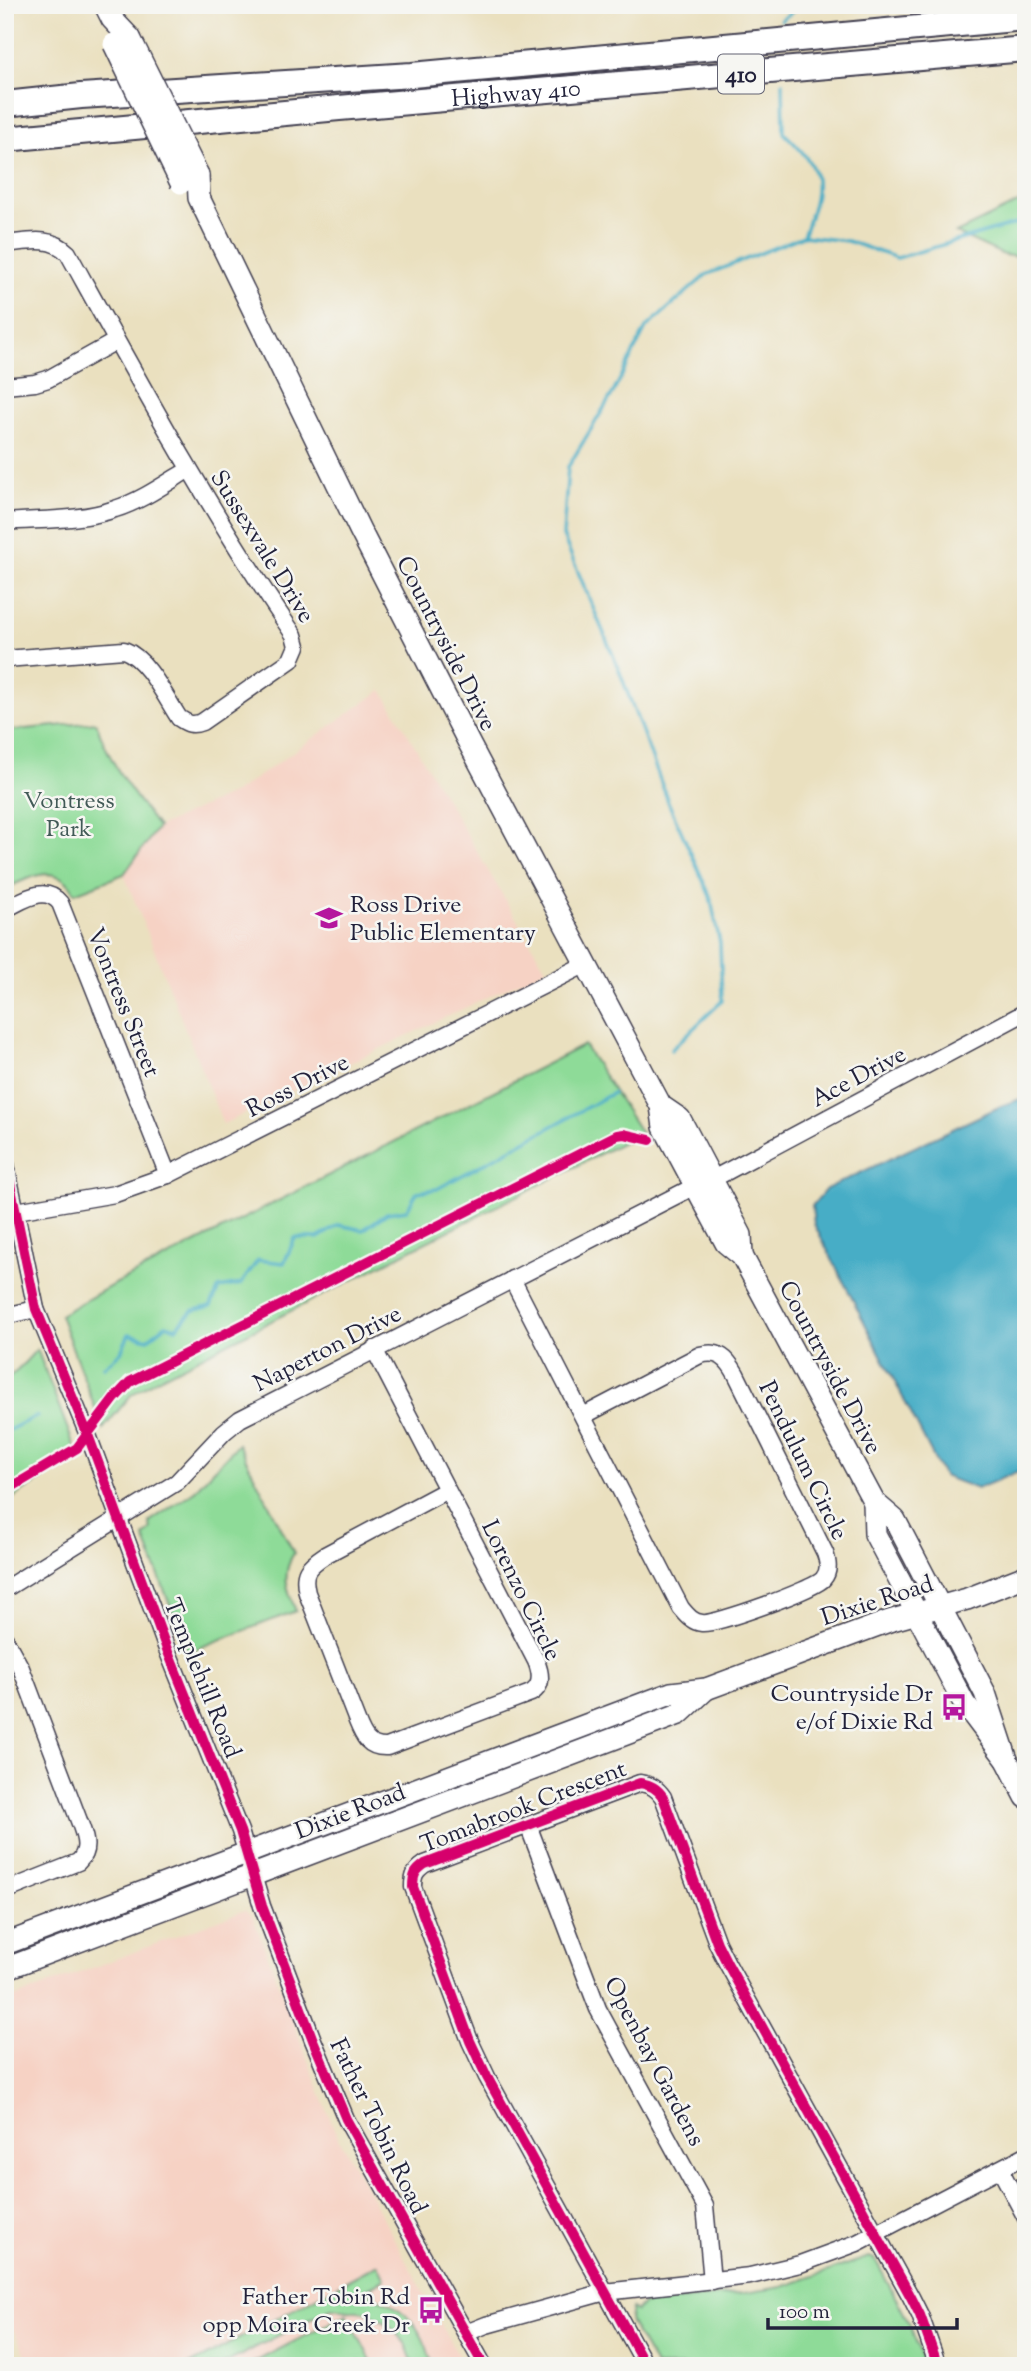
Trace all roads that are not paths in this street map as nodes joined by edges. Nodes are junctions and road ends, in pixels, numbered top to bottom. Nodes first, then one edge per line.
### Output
1 (109, 12) edge
2 (1026, 18) edge
3 (1026, 49) edge
4 (5, 104) edge
5 (5, 139) edge
6 (5, 244) edge
7 (116, 341) junction
8 (5, 386) edge
9 (188, 470) junction
10 (5, 522) edge
11 (5, 659) edge
12 (5, 909) edge
13 (586, 964) junction
14 (1026, 1012) edge
15 (5, 1160) edge
16 (168, 1175) junction
17 (703, 1183) junction
18 (16, 1210) junction
19 (512, 1279) junction
20 (36, 1309) junction
21 (5, 1316) edge
22 (374, 1349) junction
23 (583, 1416) junction
24 (447, 1490) junction
25 (874, 1502) junction
26 (119, 1518) junction
27 (1026, 1576) edge
28 (5, 1589) edge
29 (940, 1606) junction
30 (917, 1613) junction
31 (5, 1639) edge
32 (706, 1689) junction
33 (1007, 1760) junction
34 (1026, 1797) edge
35 (528, 1825) junction
36 (246, 1854) junction
37 (253, 1876) junction
38 (5, 1891) edge
39 (5, 1944) edge
40 (5, 1969) edge
41 (1026, 2155) edge
42 (1000, 2169) junction
43 (1026, 2218) edge
44 (876, 2233) junction
45 (712, 2281) junction
46 (606, 2292) junction
47 (466, 2333) junction
48 (484, 2366) edge
49 (646, 2366) edge
50 (938, 2366) edge

1 - 13 main road, Countryside Drive, bridge
2 - 4 highway, Highway 410 / 410
3 - 5 highway, Highway 410 / 410
6 - 7 street, Sussexvale Drive
7 - 8 street
7 - 9 street, Sussexvale Drive
9 - 10 street
9 - 11 street, Sussexvale Drive
12 - 16 street, Vontress Street
13 - 16 street, Ross Drive
13 - 17 main road, Countryside Drive
14 - 17 street, Ace Drive
15 - 18 street
16 - 18 street, Ross Drive
17 - 19 street, Naperton Drive
17 - 25 main road, Countryside Drive
18 - 20 street
19 - 22 street, Naperton Drive
19 - 23 street, Pendulum Circle
20 - 21 street
20 - 26 street, Templehill Road
22 - 24 street, Lorenzo Circle
22 - 26 street, Naperton Drive
23 - 23 street, Pendulum Circle
24 - 24 street, Lorenzo Circle
25 - 29 main road, Countryside Drive
25 - 30 main road, Countryside Drive
26 - 28 street, Naperton Drive
26 - 36 street, Templehill Road
27 - 29 main road, Dixie Road
29 - 30 main road, Dixie Road
29 - 33 main road, Countryside Drive
30 - 32 main road, Dixie Road
30 - 33 main road, Countryside Drive
31 - 38 street
32 - 36 main road, Dixie Road
32 - 37 main road, Dixie Road
33 - 34 main road, Countryside Drive
35 - 44 street, Tomabrook Crescent
35 - 45 street, Openbay Gardens
35 - 46 street, Tomabrook Crescent
36 - 37 street, Father Tobin Road
36 - 39 main road, Dixie Road
37 - 40 main road, Dixie Road
37 - 47 street, Father Tobin Road
41 - 42 street
42 - 43 street
42 - 44 street
44 - 45 street
44 - 50 street, Tomabrook Crescent
45 - 46 street
46 - 47 street
46 - 49 street, Tomabrook Crescent
47 - 48 street, Father Tobin Road

